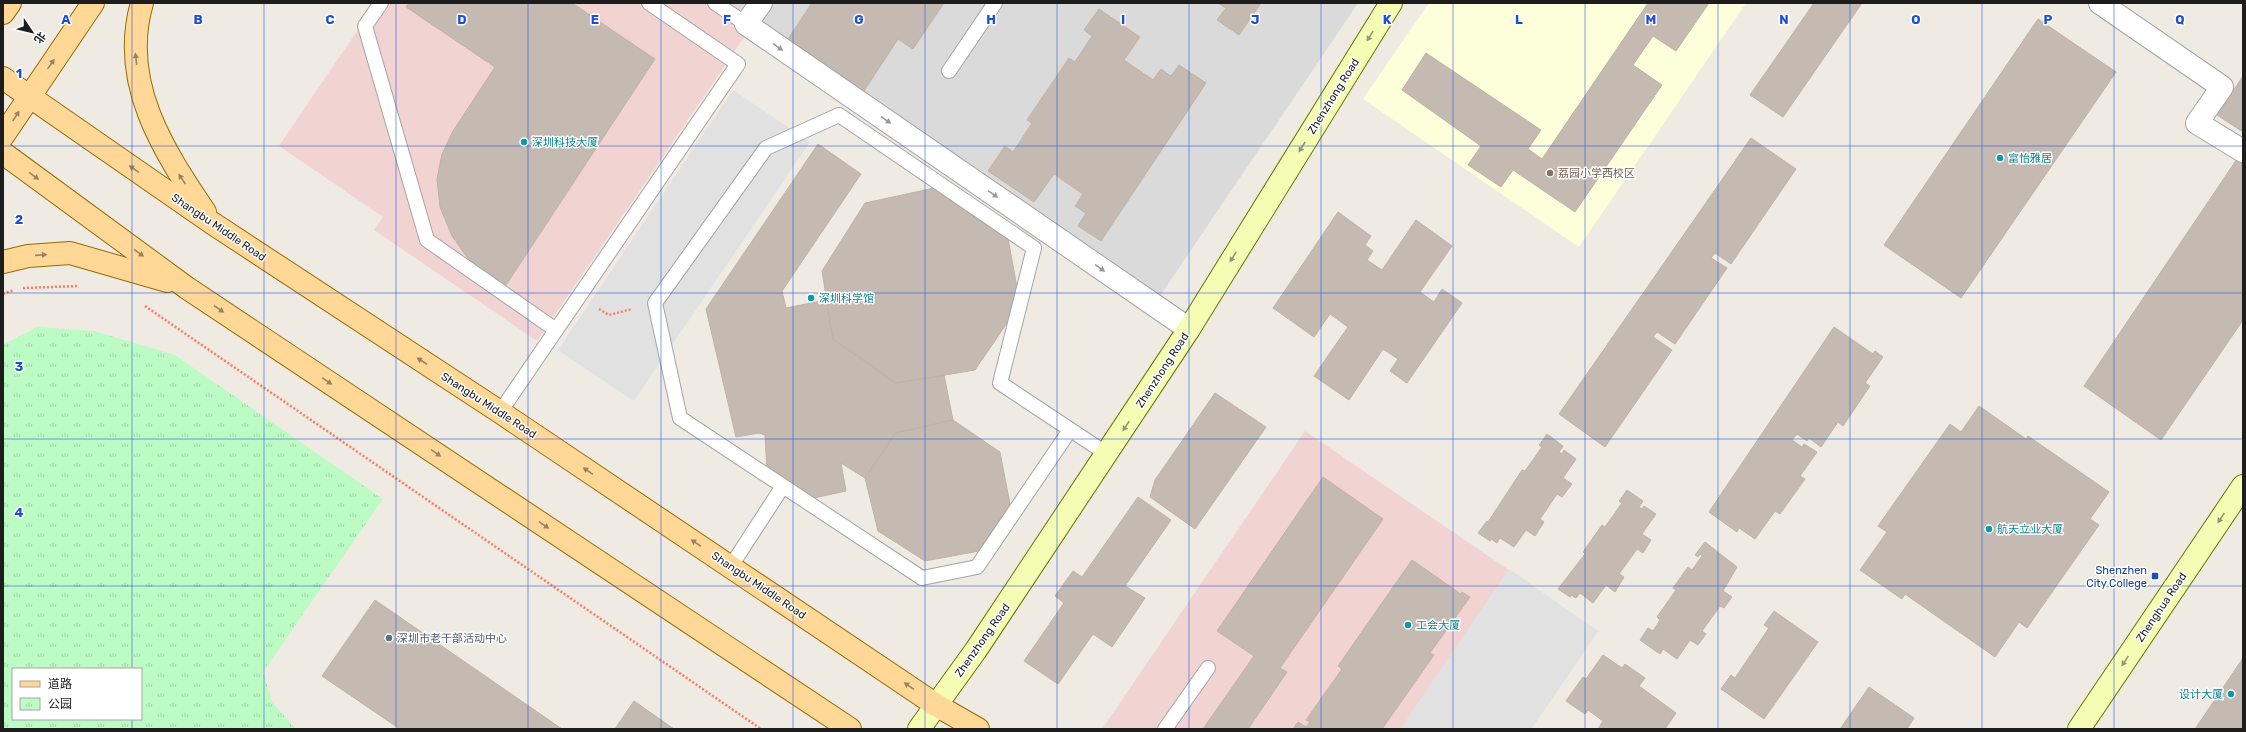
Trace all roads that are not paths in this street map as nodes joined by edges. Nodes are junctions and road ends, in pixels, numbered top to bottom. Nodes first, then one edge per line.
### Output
1 (10, 3) edge
2 (93, 3) edge
3 (142, 3) edge
4 (381, 3) edge
5 (649, 3) edge
6 (715, 3) edge
7 (761, 3) edge
8 (995, 3) edge
9 (1391, 3) edge
10 (2100, 3) edge
11 (3, 13) edge
12 (746, 24) junction
13 (949, 70) dead end
14 (3, 78) edge
15 (29, 96) junction
16 (3, 136) edge
17 (2243, 151) edge
18 (3, 153) edge
19 (212, 223) junction
20 (3, 262) edge
21 (187, 288) junction
22 (1189, 329) junction
23 (556, 330) junction
24 (500, 412) junction
25 (1070, 430) junction
26 (1107, 454) junction
27 (783, 486) junction
28 (2243, 486) edge
29 (731, 566) junction
30 (1208, 668) dead end
31 (936, 705) junction
32 (850, 729) edge
33 (920, 729) edge
34 (978, 729) edge
35 (1165, 729) edge
36 (2079, 729) edge

1 - 11 main road
15 -> 2 main road
19 -> 3 main road
4 - 23 lane
5 - 23 lane
6 - 12 lane
7 - 12 street
8 - 13 lane
9 -> 22 street, Zhenzhong Road
10 - 17 street
12 -> 22 street
14 - 15 main road, Shangbu Middle Road
16 -> 15 main road
19 -> 15 main road, Shangbu Middle Road
18 -> 21 main road
24 -> 19 main road, Shangbu Middle Road
20 -> 21 main road
21 -> 32 main road
22 -> 26 street, Zhenzhong Road
23 - 24 lane
29 -> 24 main road, Shangbu Middle Road
25 - 26 lane
25 - 27 lane
25 - 27 lane
26 - 31 street, Zhenzhong Road
27 - 29 lane
28 -> 36 street, Zhenghua Road
31 -> 29 main road, Shangbu Middle Road
30 - 35 lane
31 - 33 street, Zhenzhong Road
31 - 34 main road, Shangbu Middle Road

